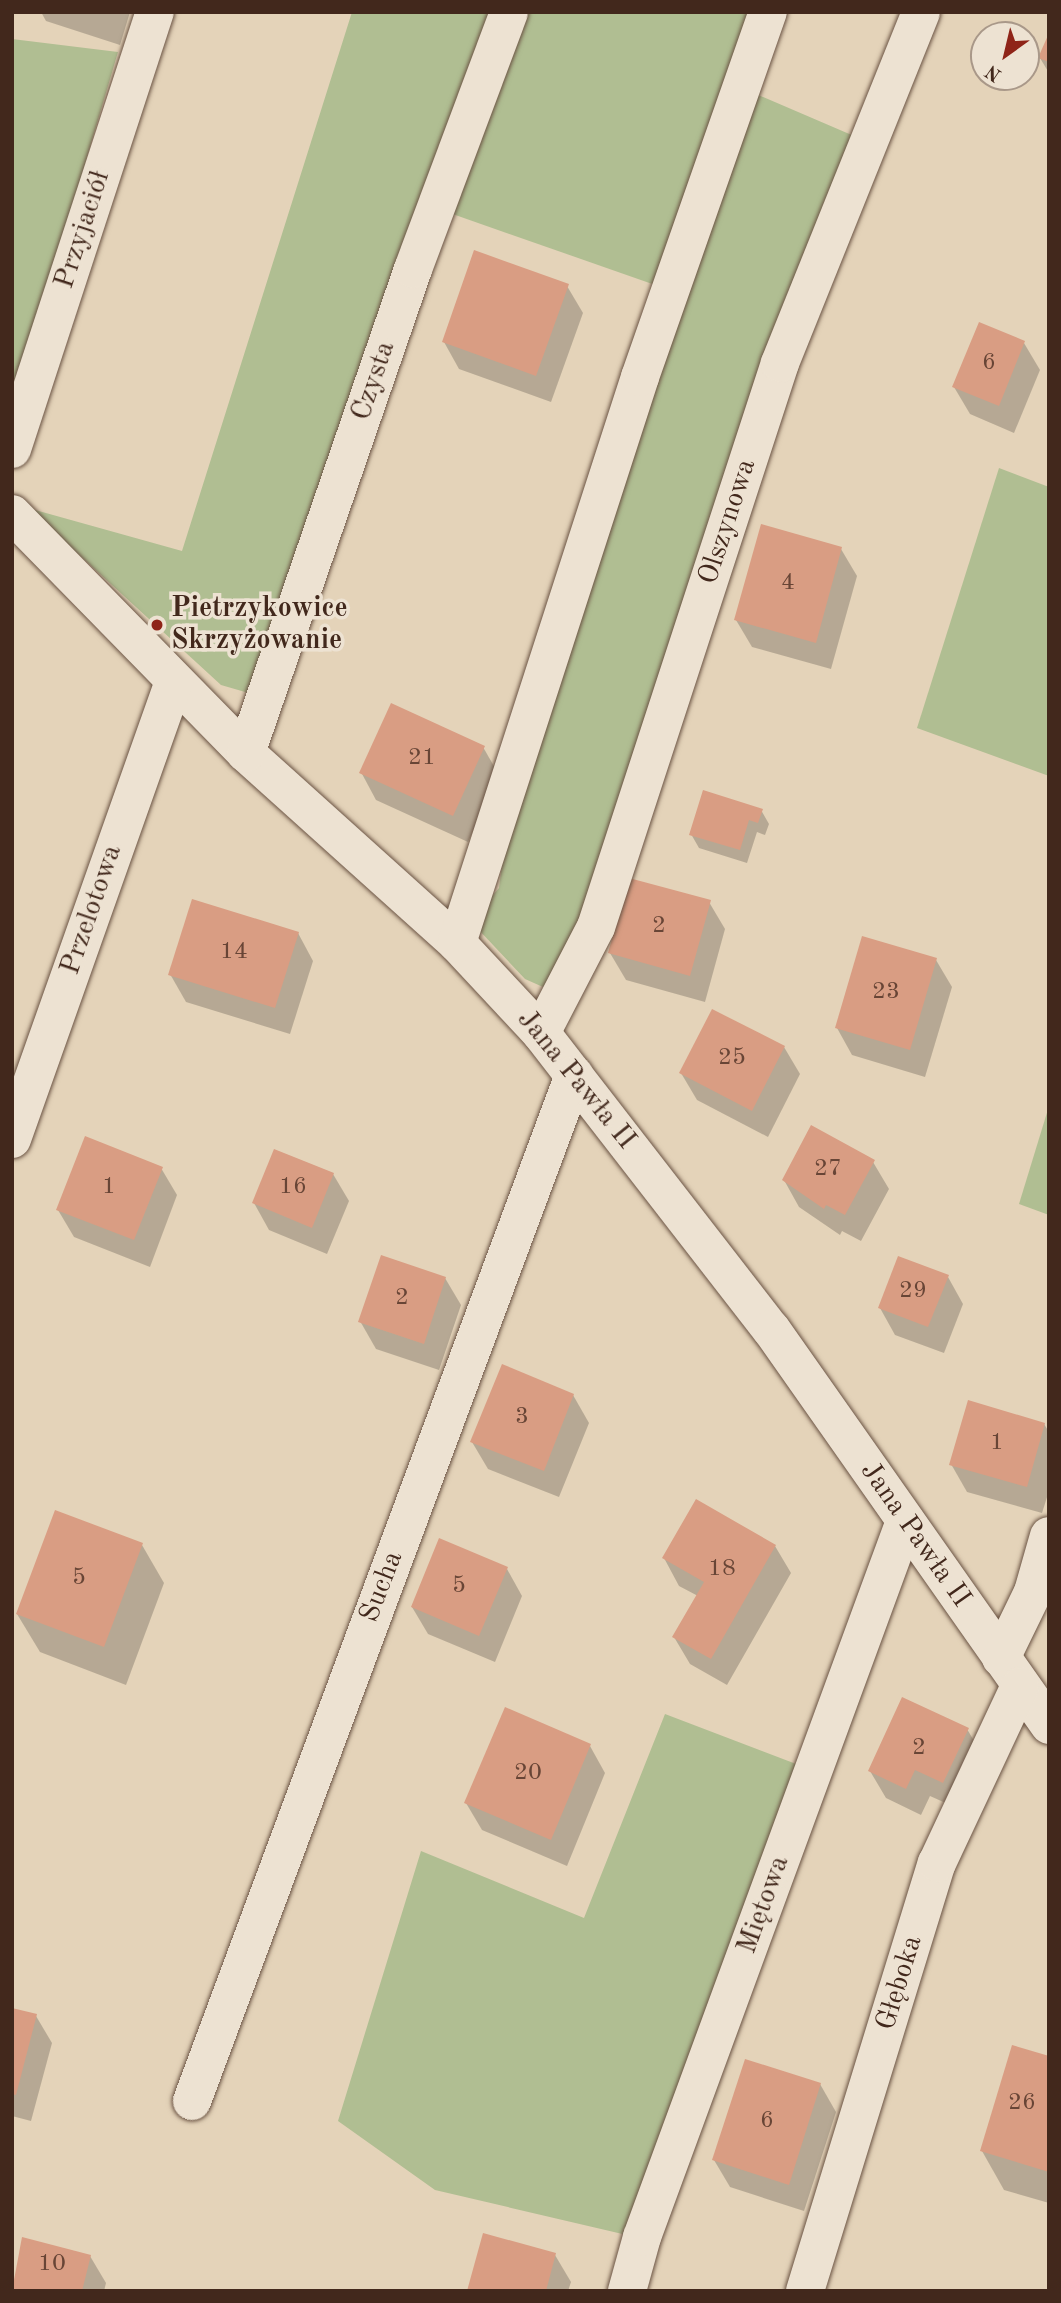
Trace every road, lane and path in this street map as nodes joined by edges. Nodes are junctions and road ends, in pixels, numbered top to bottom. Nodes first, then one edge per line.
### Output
1 (155, 12) edge
2 (509, 12) edge
3 (768, 12) edge
4 (921, 12) edge
5 (12, 449) edge
6 (12, 514) edge
7 (174, 681) junction
8 (246, 753) junction
9 (457, 943) junction
10 (541, 1033) junction
11 (574, 1075) junction
12 (12, 1139) edge
13 (905, 1521) junction
14 (1049, 1536) edge
15 (1011, 1672) junction
16 (1049, 1726) edge
17 (192, 2101) dead end
18 (627, 2291) edge
19 (805, 2291) edge

1 - 5 street, Przyjaciół
2 - 8 street, Czysta
3 - 9 street
4 - 10 street, Olszynowa
6 - 7 street, Jana Pawła II
7 - 8 street, Jana Pawła II
7 - 12 street, Przelotowa
8 - 9 street, Jana Pawła II
9 - 10 street, Jana Pawła II
10 - 11 street, Jana Pawła II
11 - 13 street, Jana Pawła II
11 - 17 street, Sucha
13 - 15 street, Jana Pawła II
13 - 18 street, Miętowa
14 - 15 street, Głęboka
15 - 16 street, Jana Pawła II
15 - 19 street, Głęboka

